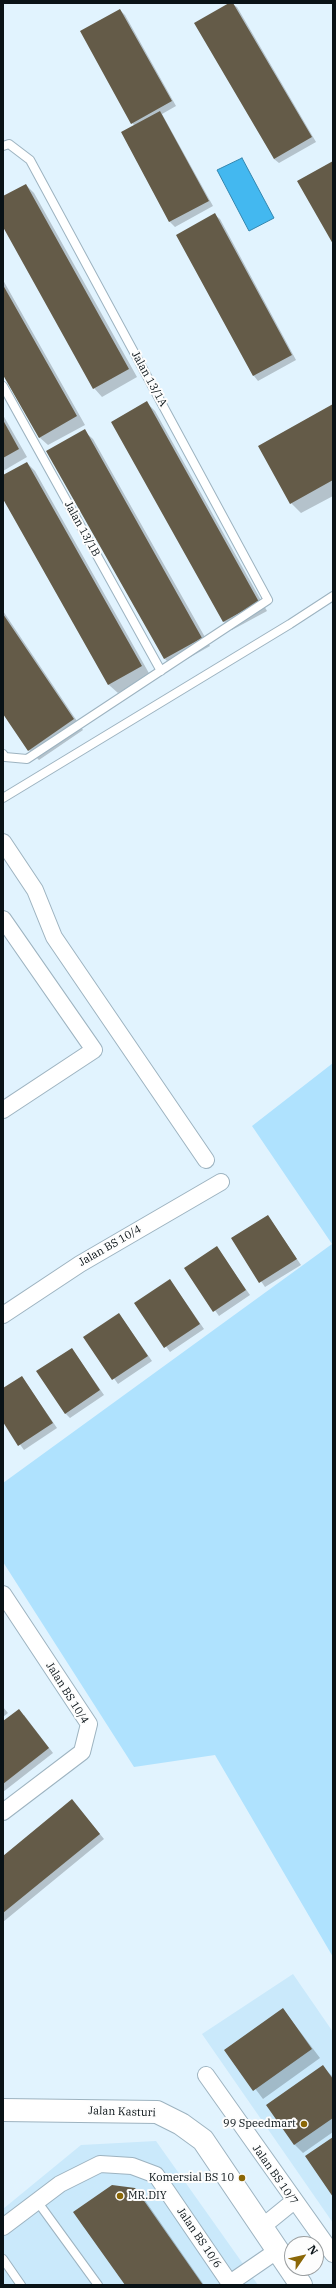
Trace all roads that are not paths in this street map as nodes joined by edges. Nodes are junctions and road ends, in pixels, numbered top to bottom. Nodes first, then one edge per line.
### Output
1 (3, 146) edge
2 (3, 386) edge
3 (333, 596) edge
4 (161, 671) junction
5 (3, 754) edge
6 (3, 798) edge
7 (3, 842) edge
8 (3, 919) edge
9 (3, 1110) edge
10 (206, 1160) dead end
11 (220, 1182) dead end
12 (3, 1315) edge
13 (3, 1594) edge
14 (3, 1812) edge
15 (206, 2075) dead end
16 (3, 2110) edge
17 (37, 2201) junction
18 (294, 2201) junction
19 (3, 2226) edge
20 (262, 2227) junction
21 (278, 2250) junction
22 (333, 2254) edge
23 (3, 2259) edge
24 (230, 2284) edge
25 (21, 2285) edge
26 (98, 2285) edge
27 (301, 2285) edge

1 - 4 lane, Jalan 13/1A
2 - 4 lane, Jalan 13/1B
3 - 6 lane
4 - 5 lane
7 - 10 street
8 - 9 street
11 - 12 street, Jalan BS 10/4
13 - 14 street, Jalan BS 10/4
15 - 18 street, Jalan BS 10/7
16 - 20 street, Jalan Kasturi
17 - 19 street, Jalan BS 10/6
17 - 24 street, Jalan BS 10/6
17 - 26 lane
18 - 20 street
18 - 22 street, Jalan BS 10/7
20 - 21 street, Jalan Kasturi
21 - 24 street
21 - 27 street, Jalan Kasturi
23 - 25 lane

